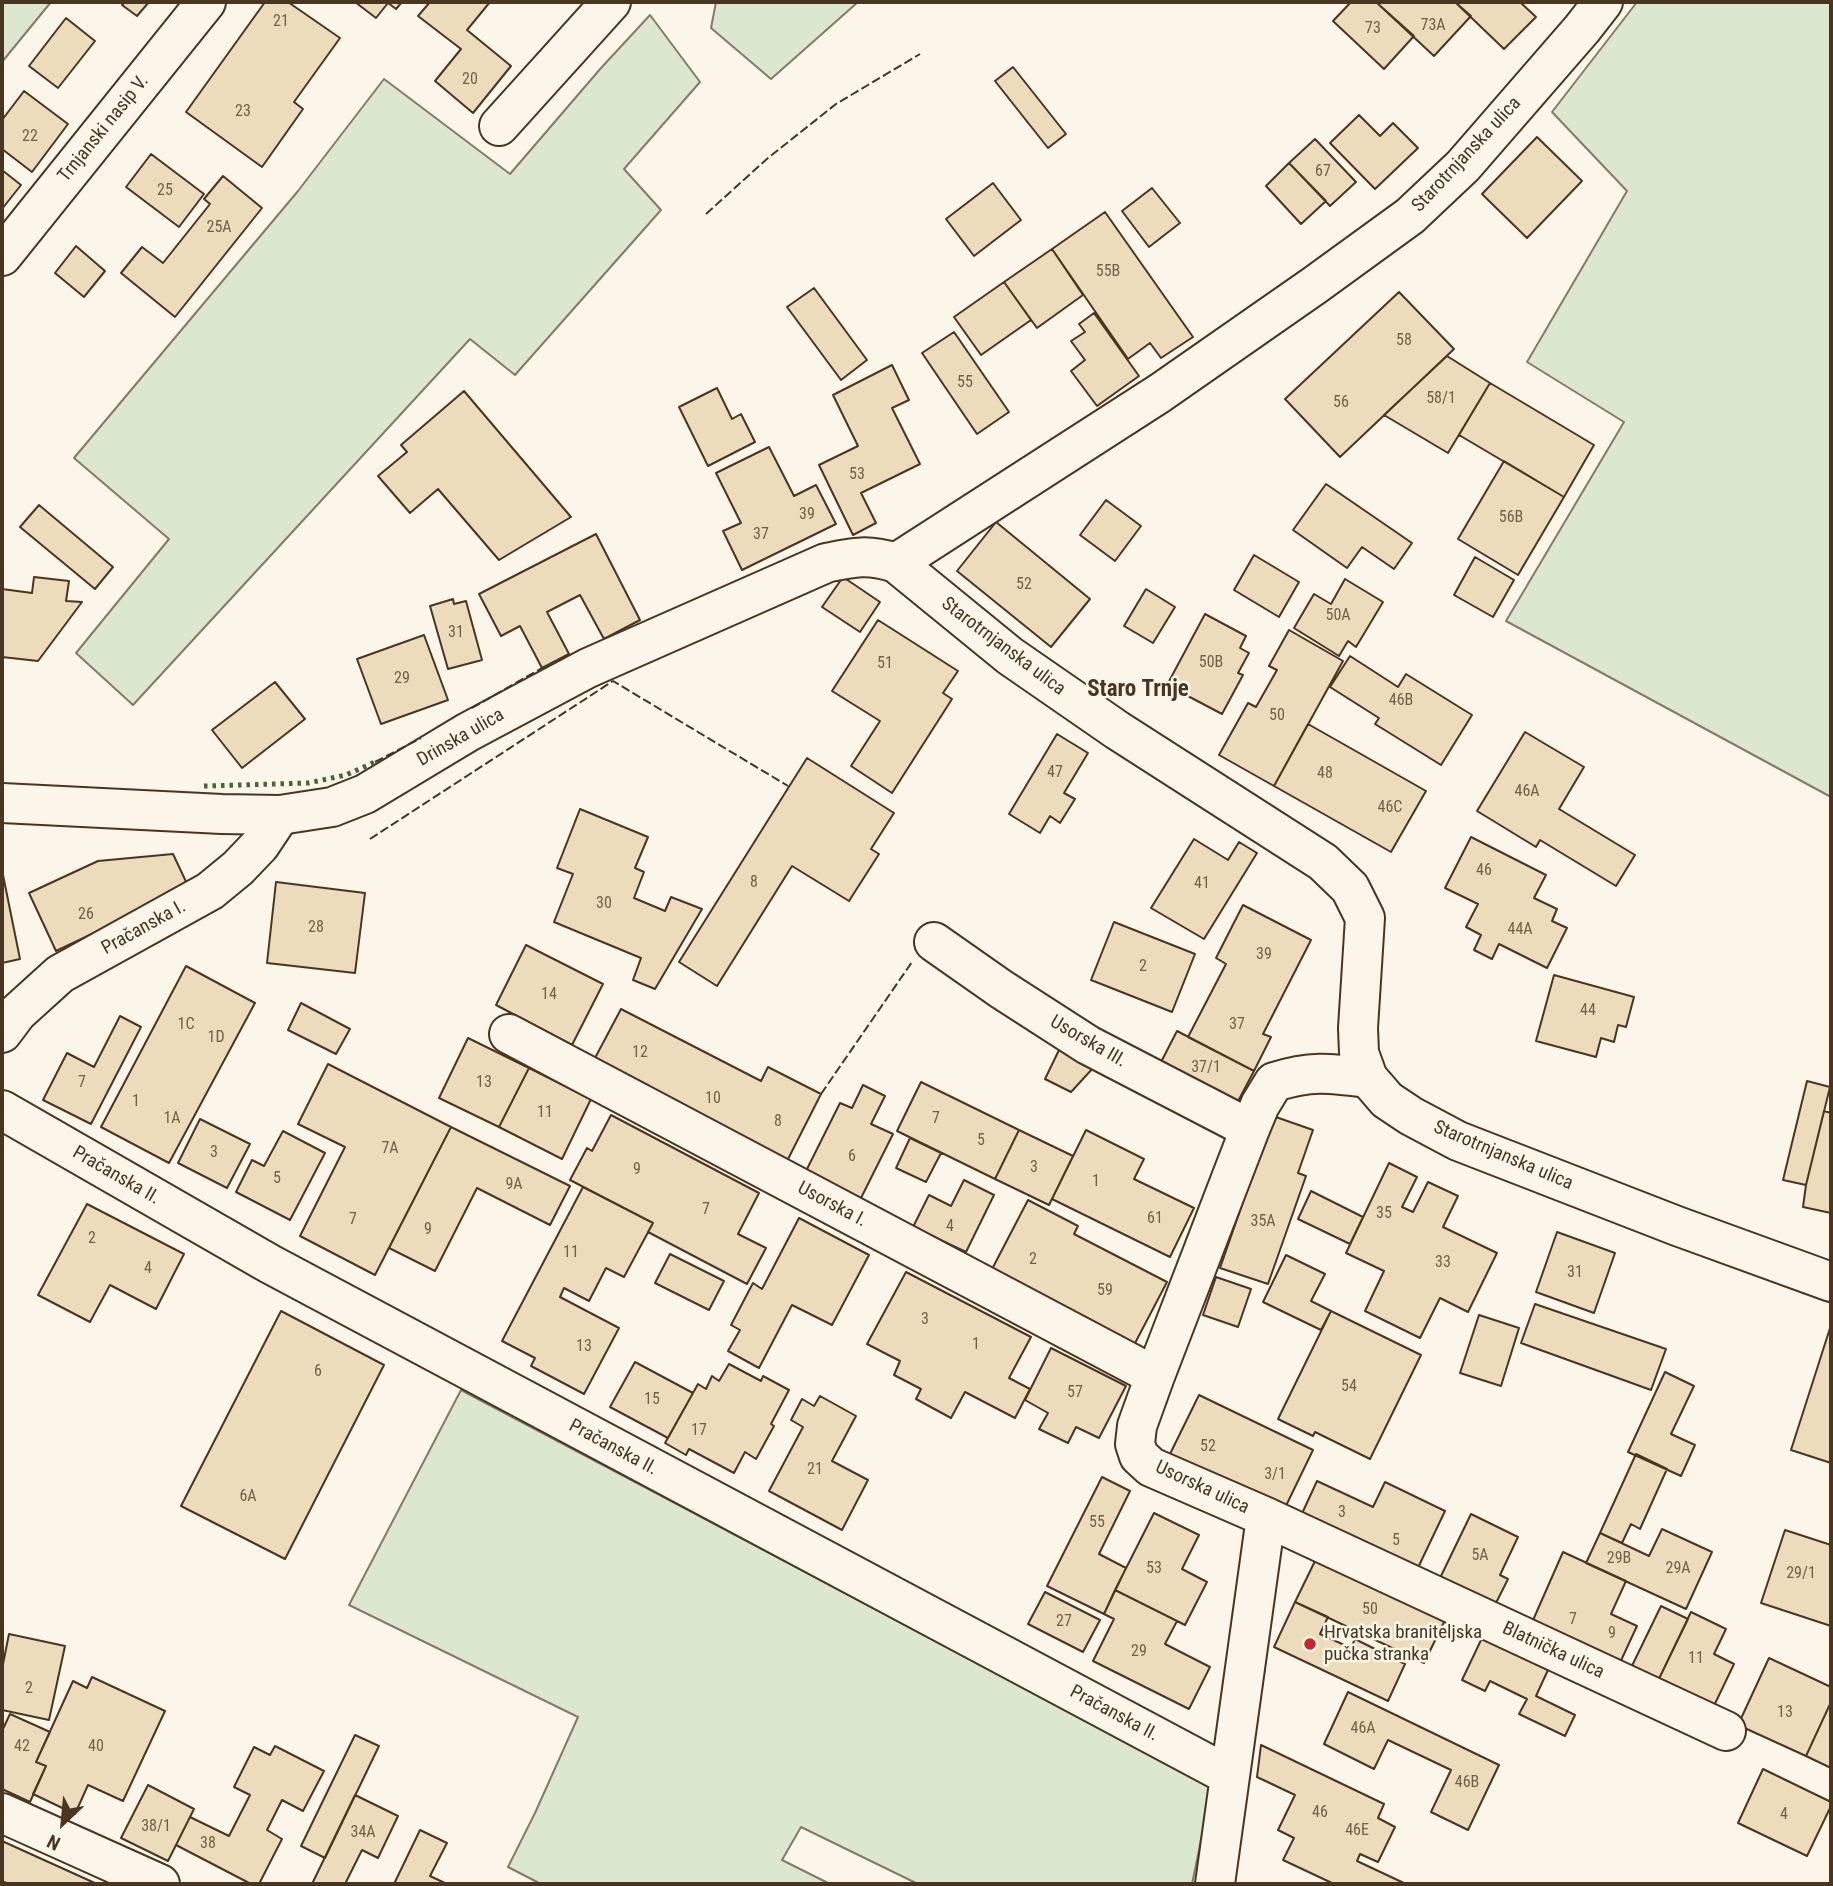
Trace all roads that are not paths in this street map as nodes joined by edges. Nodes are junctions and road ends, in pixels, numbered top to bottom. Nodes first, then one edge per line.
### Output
1 (206, 2) edge
2 (611, 2) edge
3 (1603, 2) edge
4 (499, 126) dead end
5 (2, 256) edge
6 (896, 563) junction
7 (2, 803) edge
8 (280, 815) junction
9 (934, 942) dead end
10 (2, 1033) edge
11 (509, 1034) dead end
12 (1368, 1079) junction
13 (2, 1110) edge
14 (1250, 1129) junction
15 (1831, 1282) edge
16 (1154, 1377) junction
17 (1266, 1517) junction
18 (1726, 1731) dead end
19 (1230, 1776) junction
20 (2, 1813) edge
21 (160, 1884) edge
22 (1215, 1884) edge

1 - 5 street, Trnjanski nasip V.
2 - 4 street
3 - 6 street, Starotrnjanska ulica
6 - 8 street, Drinska ulica
6 - 12 street, Starotrnjanska ulica
7 - 8 street, Drinska ulica
8 - 10 street, Pračanska I.
9 - 14 street, Usorska III.
11 - 16 street, Usorska I.
12 - 14 street, Usorska ulica
12 - 15 street, Starotrnjanska ulica
13 - 19 street, Pračanska II.
14 - 16 street, Usorska ulica
16 - 17 street, Usorska ulica
17 - 18 street, Blatnička ulica
17 - 19 street, Usorska ulica
19 - 22 street, Usorska ulica
20 - 21 street

